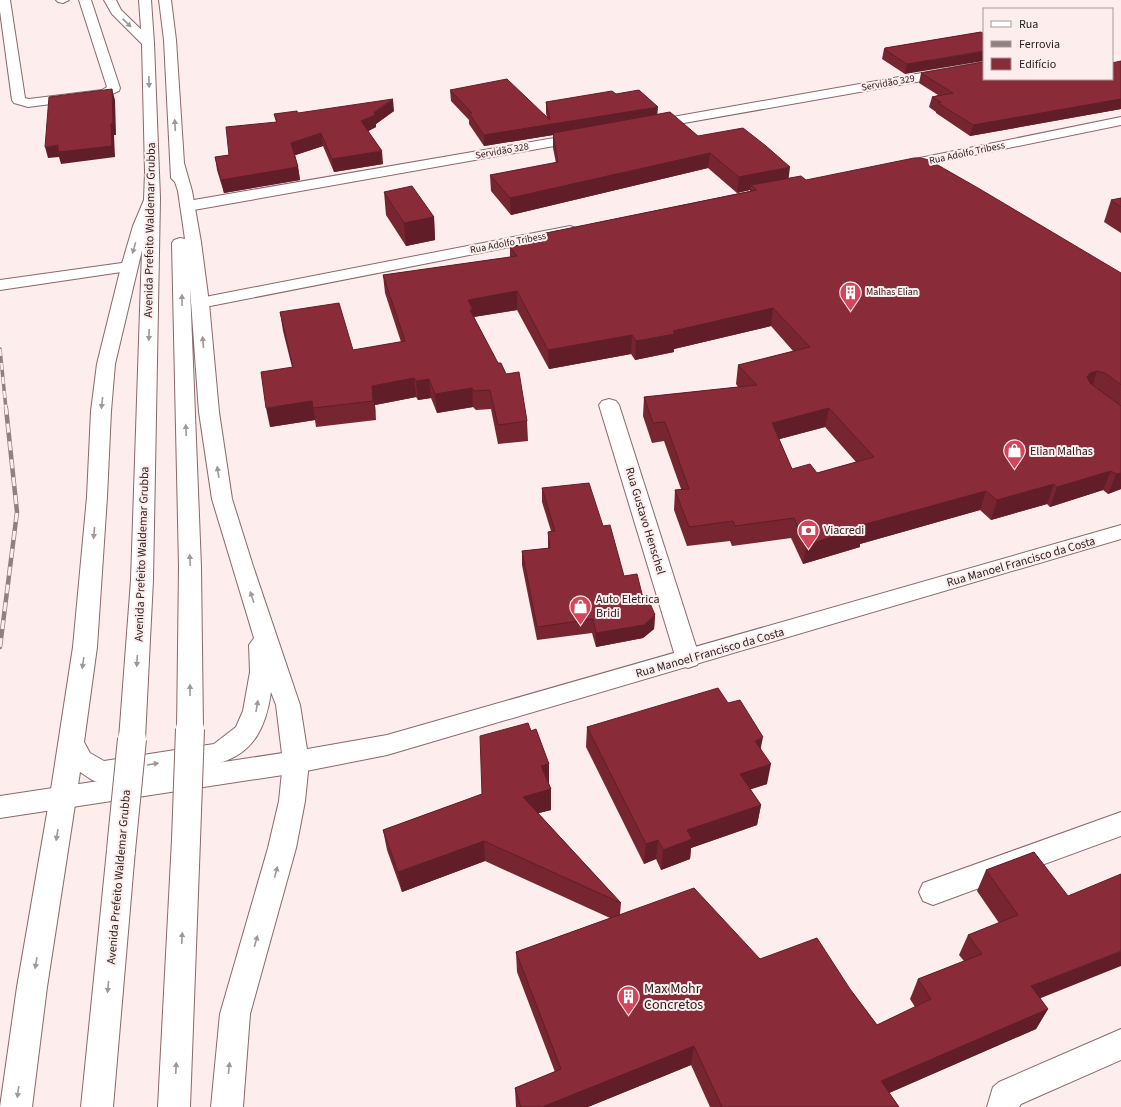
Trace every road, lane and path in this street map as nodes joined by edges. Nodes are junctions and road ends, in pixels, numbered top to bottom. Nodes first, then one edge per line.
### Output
1 (4, 0) edge
2 (85, 0) edge
3 (110, 0) edge
4 (145, 0) edge
5 (165, 0) edge
6 (148, 43) junction
7 (983, 66) edge
8 (1121, 121) edge
9 (635, 128) edge
10 (596, 135) edge
11 (924, 162) junction
12 (178, 164) junction
13 (886, 169) edge
14 (945, 174) edge
15 (152, 198) junction
16 (188, 206) junction
17 (582, 229) edge
18 (129, 267) junction
19 (0, 285) edge
20 (200, 303) junction
21 (609, 405) dead end
22 (1121, 532) edge
23 (260, 622) junction
24 (688, 659) junction
25 (71, 744) junction
26 (296, 762) junction
27 (63, 796) junction
28 (0, 807) edge
29 (1121, 824) edge
30 (933, 892) dead end
31 (1121, 1044) edge
32 (16, 1107) edge
33 (97, 1107) edge
34 (174, 1107) edge
35 (227, 1107) edge
36 (1004, 1107) edge

1 - 2 main road
3 -> 6 main road
4 - 6 main road, Avenida Prefeito Waldemar Grubba
12 -> 5 main road, Avenida Prefeito Waldemar Grubba
6 -> 15 main road, Avenida Prefeito Waldemar Grubba
7 - 9 main road, Servidão 329
8 - 11 main road, Rua Adolfo Tribess
10 - 16 main road, Servidão 328
11 - 13 main road, Rua Adolfo Tribess
11 - 14 main road
12 - 16 main road
34 -> 12 main road, Avenida Prefeito Waldemar Grubba, bridge
15 -> 18 main road
15 -> 33 main road, Avenida Prefeito Waldemar Grubba, bridge
16 - 20 main road
17 - 20 main road, Rua Adolfo Tribess
18 - 19 main road
18 -> 25 main road
23 -> 20 main road
21 - 24 main road, Rua Gustavo Henschel
22 - 24 main road, Rua Manoel Francisco da Costa
25 -> 23 main road
23 - 26 main road
24 - 26 main road, Rua Manoel Francisco da Costa
25 - 27 main road
26 - 27 main road, Rua Manoel Francisco da Costa
35 -> 26 main road
27 - 28 main road, Rua Manoel Francisco da Costa
27 -> 32 main road
29 - 30 main road
31 - 36 main road

